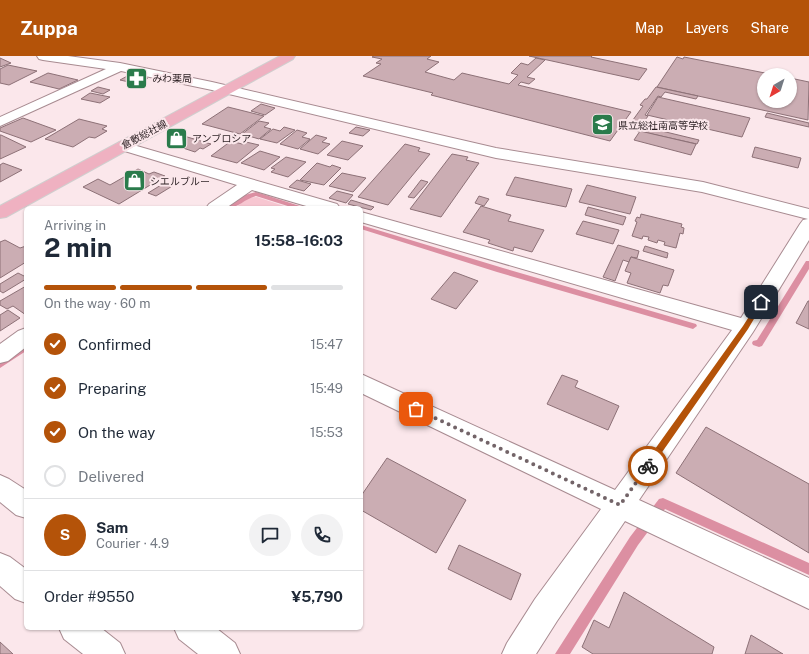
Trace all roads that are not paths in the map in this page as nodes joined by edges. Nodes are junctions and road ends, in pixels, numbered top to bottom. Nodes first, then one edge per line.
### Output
1 (43, 56) edge
2 (289, 56) edge
3 (120, 67) junction
4 (226, 90) junction
5 (0, 122) edge
6 (123, 146) junction
7 (249, 184) junction
8 (218, 206) edge
9 (324, 206) edge
10 (0, 213) edge
11 (809, 214) edge
12 (363, 218) edge
13 (809, 224) edge
14 (746, 327) junction
15 (24, 337) edge
16 (0, 355) edge
17 (363, 384) edge
18 (0, 487) edge
19 (24, 505) edge
20 (640, 514) junction
21 (0, 567) edge
22 (24, 586) edge
23 (809, 594) edge
24 (78, 630) edge
25 (193, 630) edge
26 (109, 654) edge
27 (224, 654) edge
28 (518, 654) edge

1 - 3 street
2 - 4 main road, 倉敷総社線
3 - 4 street
3 - 5 street
4 - 6 main road, 倉敷総社線
4 - 11 street
6 - 7 street
6 - 10 main road, 倉敷総社線
7 - 8 street
7 - 9 street
12 - 14 street
13 - 14 street
14 - 20 street
15 - 16 street
17 - 20 street
18 - 19 street
20 - 23 street
20 - 28 street
21 - 22 street
24 - 26 street
25 - 27 street

